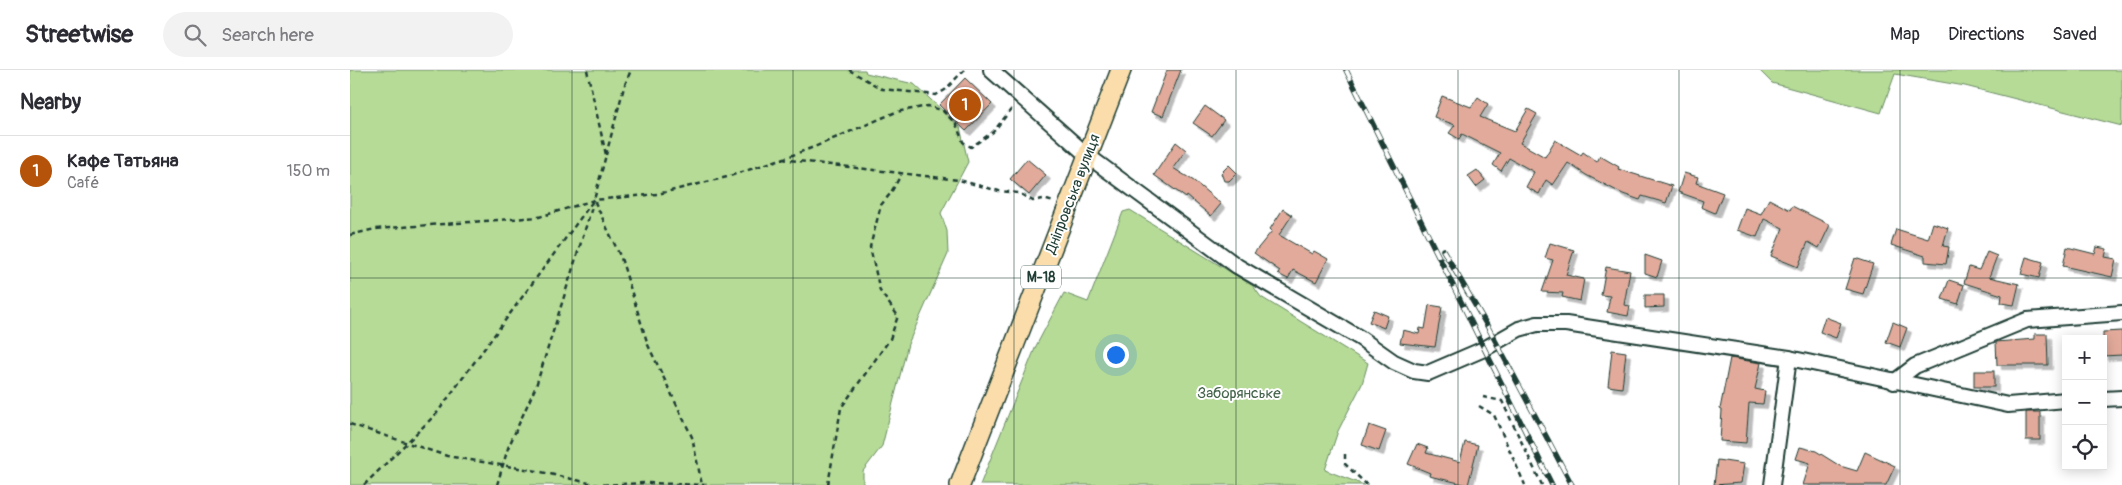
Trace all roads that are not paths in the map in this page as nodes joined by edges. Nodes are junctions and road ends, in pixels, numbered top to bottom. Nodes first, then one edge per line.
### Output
1 (991, 70) edge
2 (1122, 70) edge
3 (1088, 156) junction
4 (2122, 313) edge
5 (1789, 358) junction
6 (1894, 382) junction
7 (2122, 398) edge
8 (2107, 399) edge
9 (2062, 400) edge
10 (960, 485) edge
11 (1772, 485) edge

1 - 3 street
2 - 3 highway, Дніпровська вулиця / М-18
3 - 5 street
3 - 10 highway, Дніпровська вулиця / М-18
4 - 6 street
5 - 6 street
5 - 11 street
6 - 9 street
7 - 8 street

